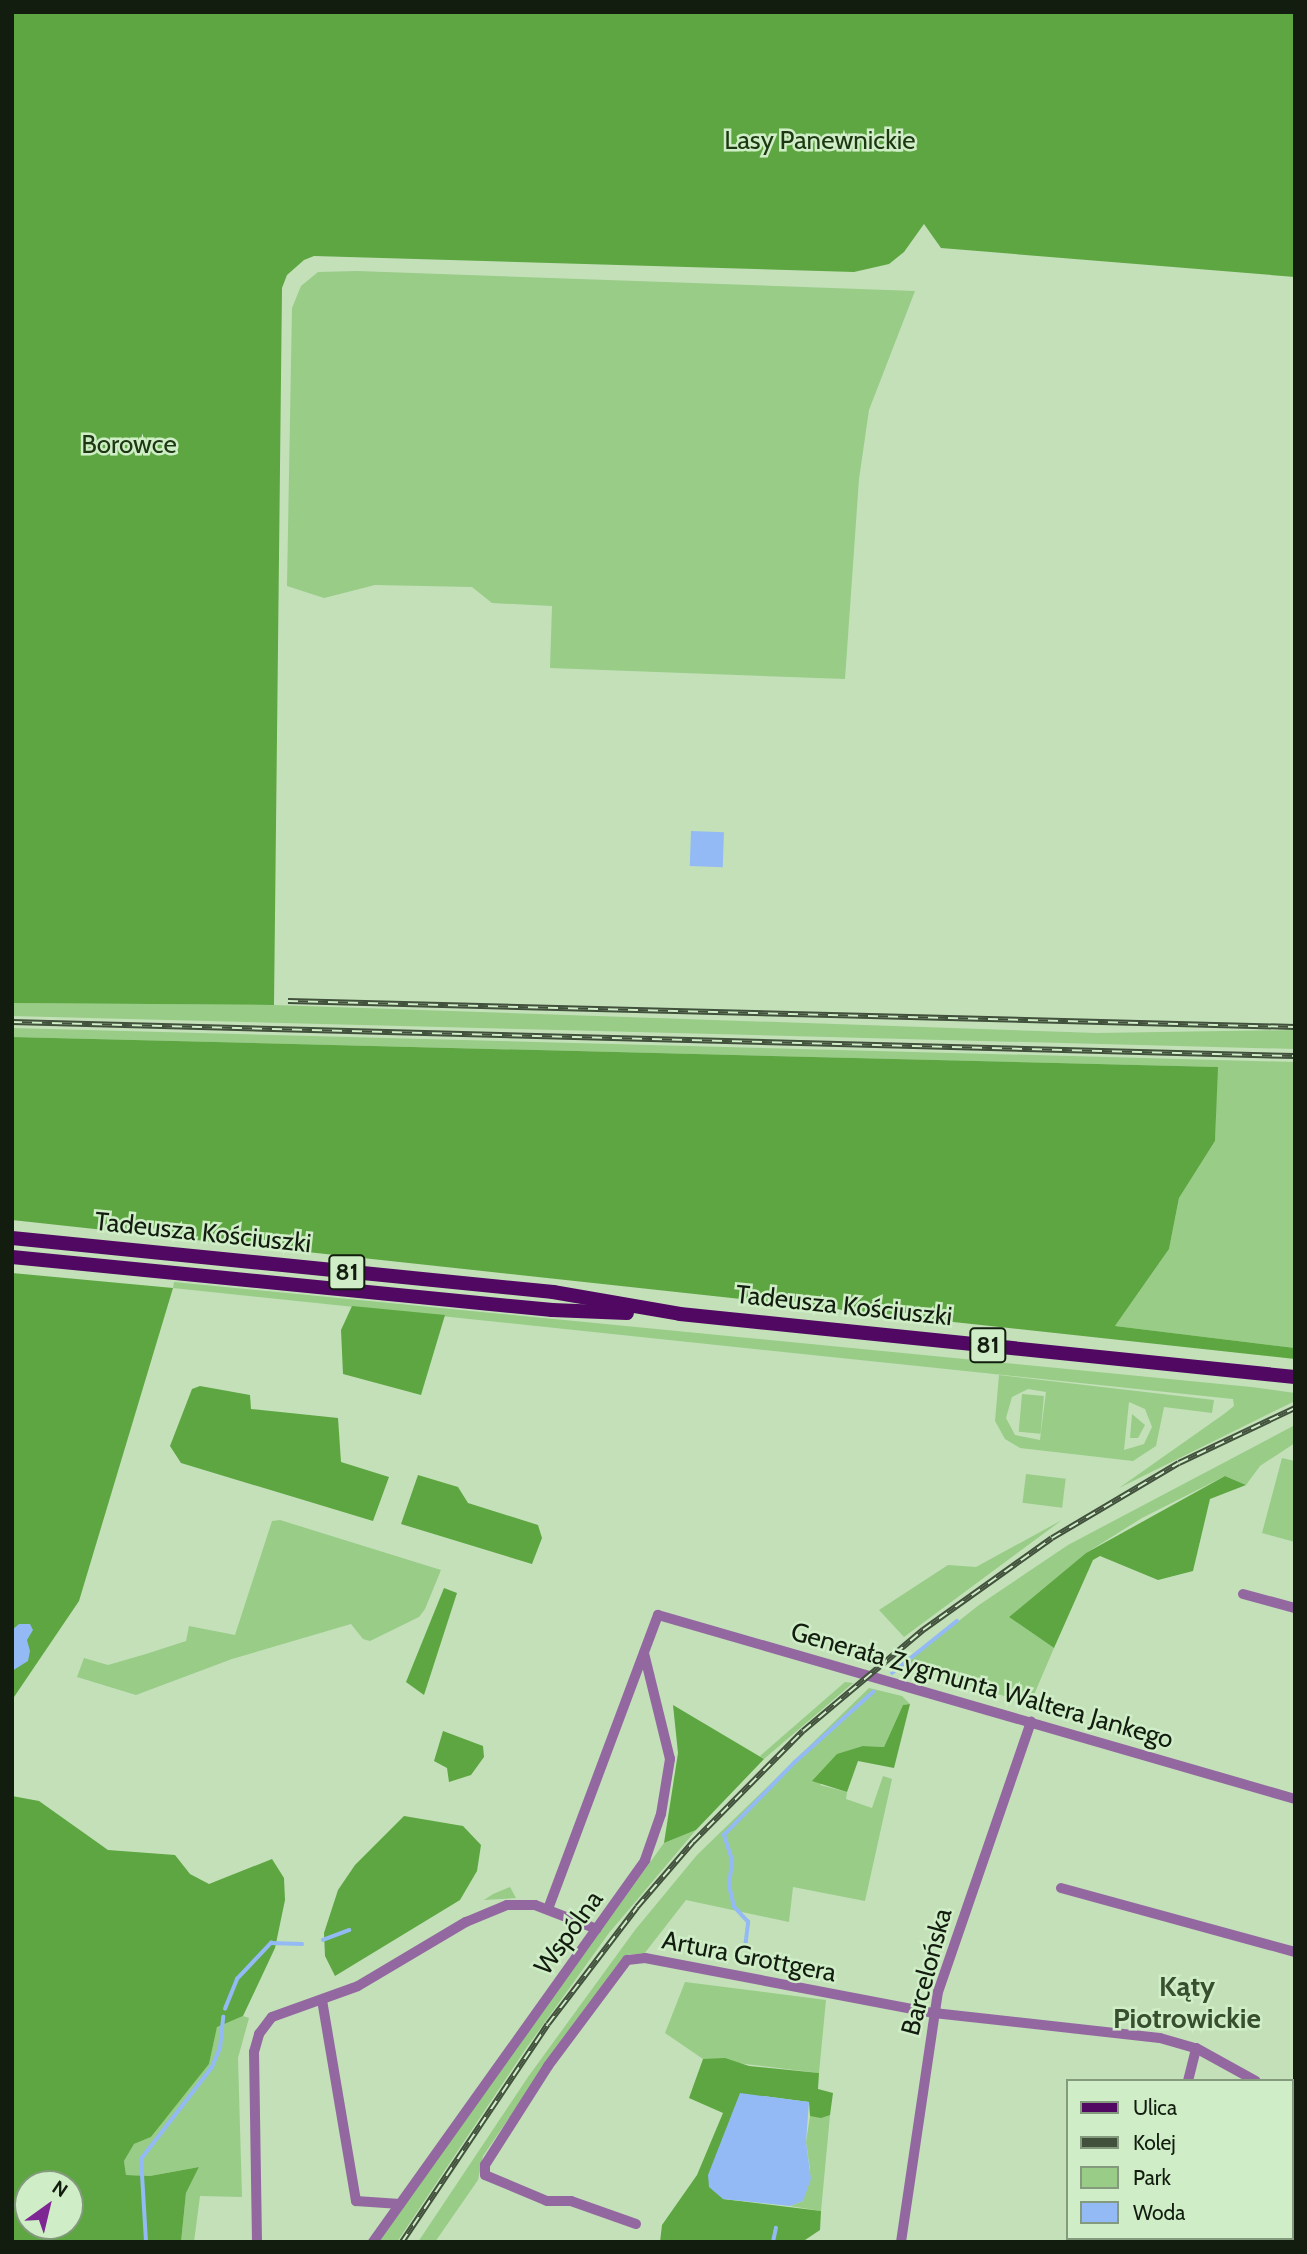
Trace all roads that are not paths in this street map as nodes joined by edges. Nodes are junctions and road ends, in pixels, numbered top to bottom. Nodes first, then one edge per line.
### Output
1 (12, 1238) edge
2 (12, 1257) edge
3 (680, 1314) junction
4 (1295, 1377) edge
5 (1243, 1594) dead end
6 (1295, 1608) edge
7 (658, 1615) joint
8 (644, 1653) junction
9 (1031, 1722) junction
10 (1295, 1799) edge
11 (1061, 1888) dead end
12 (548, 1909) junction
13 (597, 1930) junction
14 (1295, 1952) edge
15 (322, 2000) junction
16 (934, 2012) junction
17 (1196, 2048) junction
18 (1188, 2079) edge
19 (1252, 2079) edge
20 (400, 2204) junction
21 (636, 2224) dead end
22 (257, 2242) edge
23 (373, 2242) edge
24 (901, 2242) edge

1 - 3 main road, Tadeusza Kościuszki / 81
2 - 3 main road, Tadeusza Kościuszki / 81
3 - 4 main road, Tadeusza Kościuszki / 81
5 - 6 street
7 - 8 street, Wspólna
7 - 9 street, Generała Zygmunta Waltera Jankego
8 - 12 street, Wspólna
8 - 13 street, Wspólna
9 - 10 street, Generała Zygmunta Waltera Jankego
9 - 16 street, Barcelońska
11 - 14 street
12 - 13 street
12 - 15 street, Wspólna
13 - 20 street, Wspólna
15 - 20 street
15 - 22 street, Wspólna
16 - 17 street, Artura Grottgera
16 - 21 street, Artura Grottgera
16 - 24 street, Barcelońska
17 - 18 street
17 - 19 street, Artura Grottgera
20 - 23 street, Wspólna

